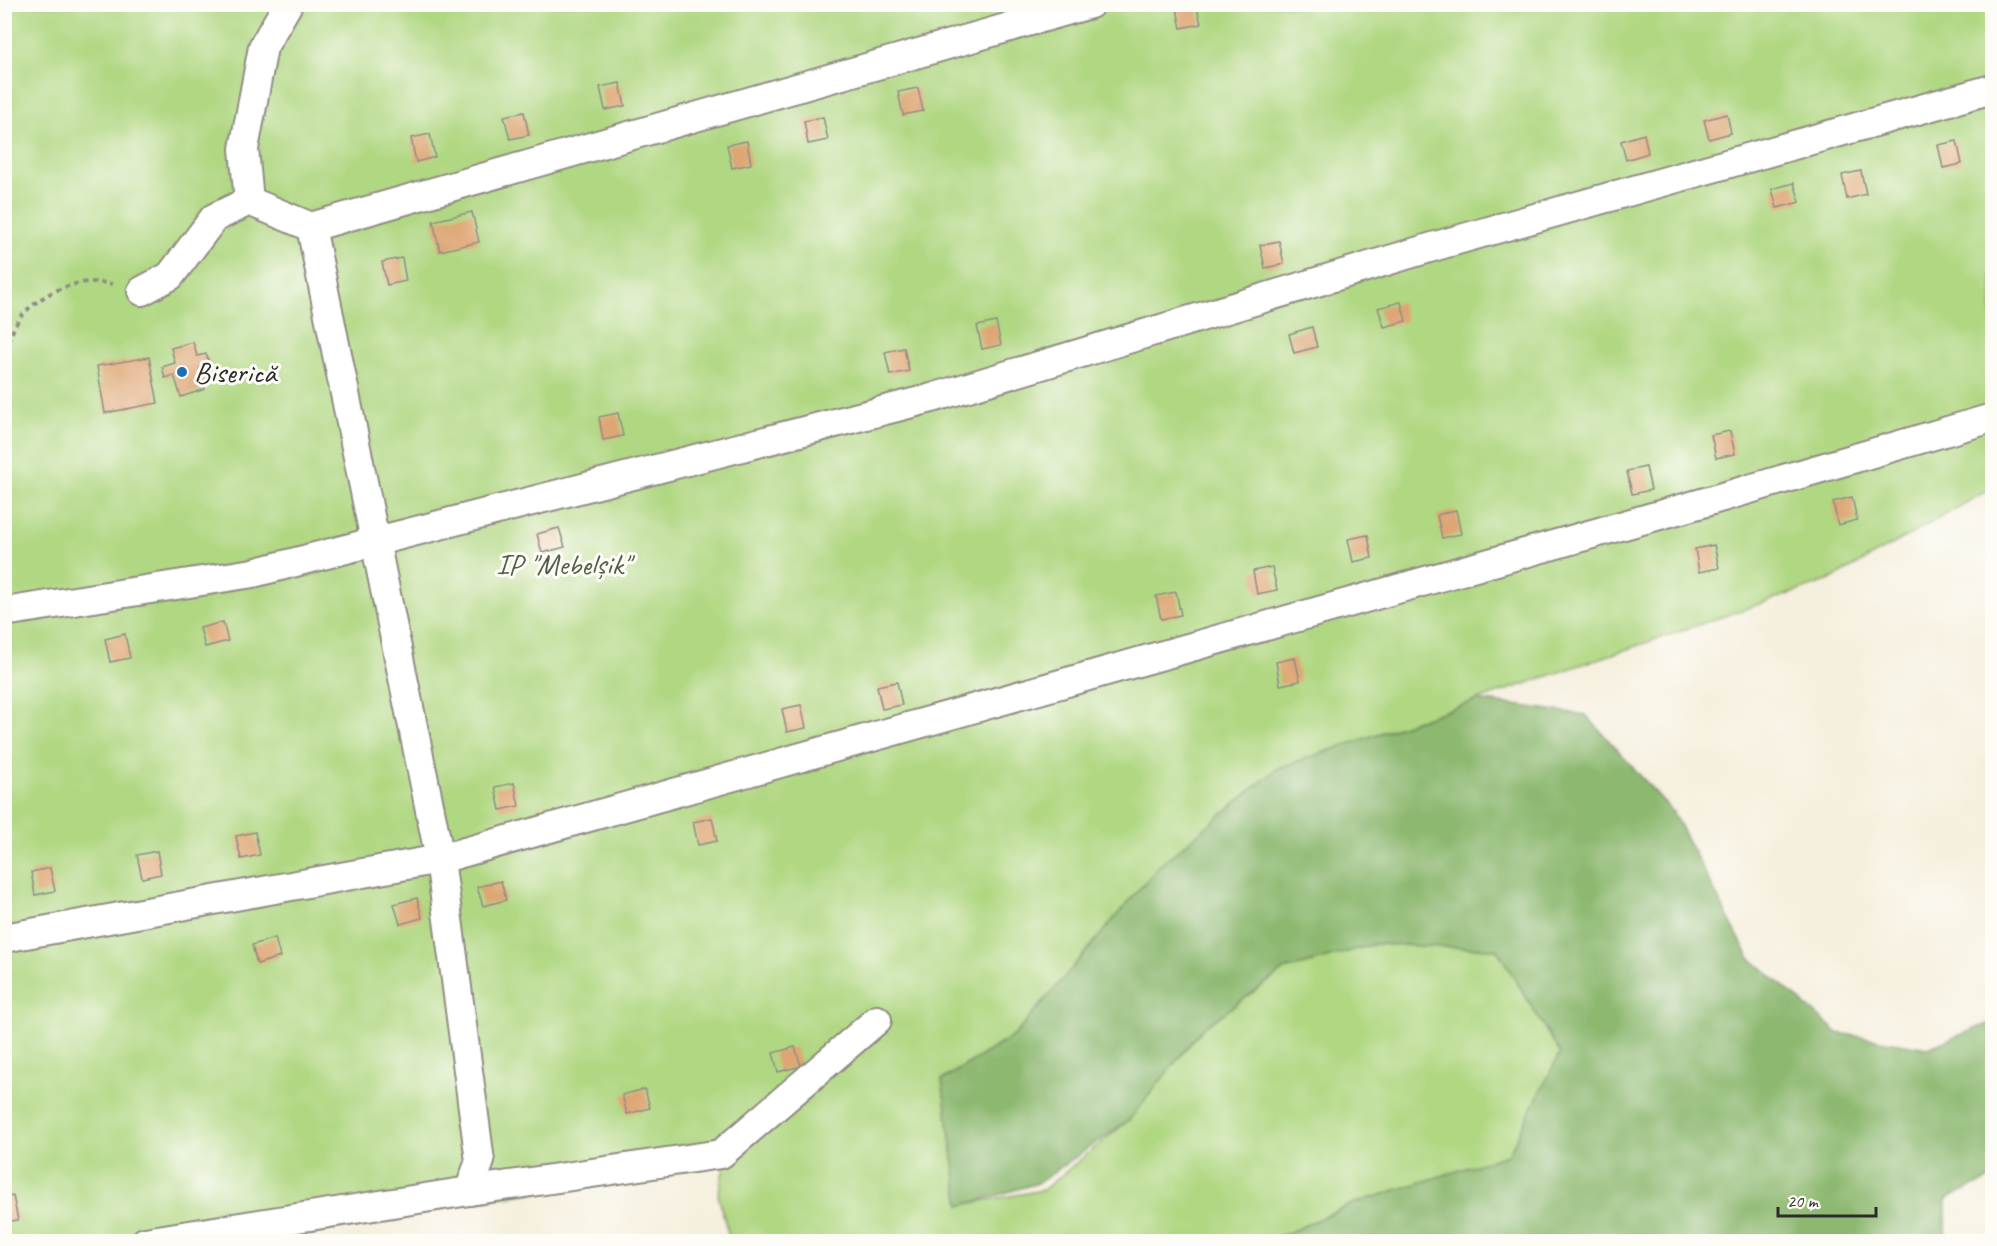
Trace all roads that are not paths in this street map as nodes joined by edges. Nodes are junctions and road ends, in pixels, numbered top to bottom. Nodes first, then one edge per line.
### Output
1 (288, 4) edge
2 (1090, 4) edge
3 (1992, 88) edge
4 (249, 201) junction
5 (311, 227) junction
6 (142, 291) road end
7 (1992, 418) edge
8 (375, 543) junction
9 (4, 612) edge
10 (440, 859) junction
11 (4, 938) edge
12 (877, 1020) dead end
13 (469, 1191) junction
14 (145, 1242) edge

1 - 4 street
2 - 5 street
3 - 8 street
4 - 5 street
4 - 6 street
5 - 8 street
7 - 10 street
8 - 9 street
8 - 10 street
10 - 11 street
10 - 13 street
12 - 13 street
13 - 14 street

